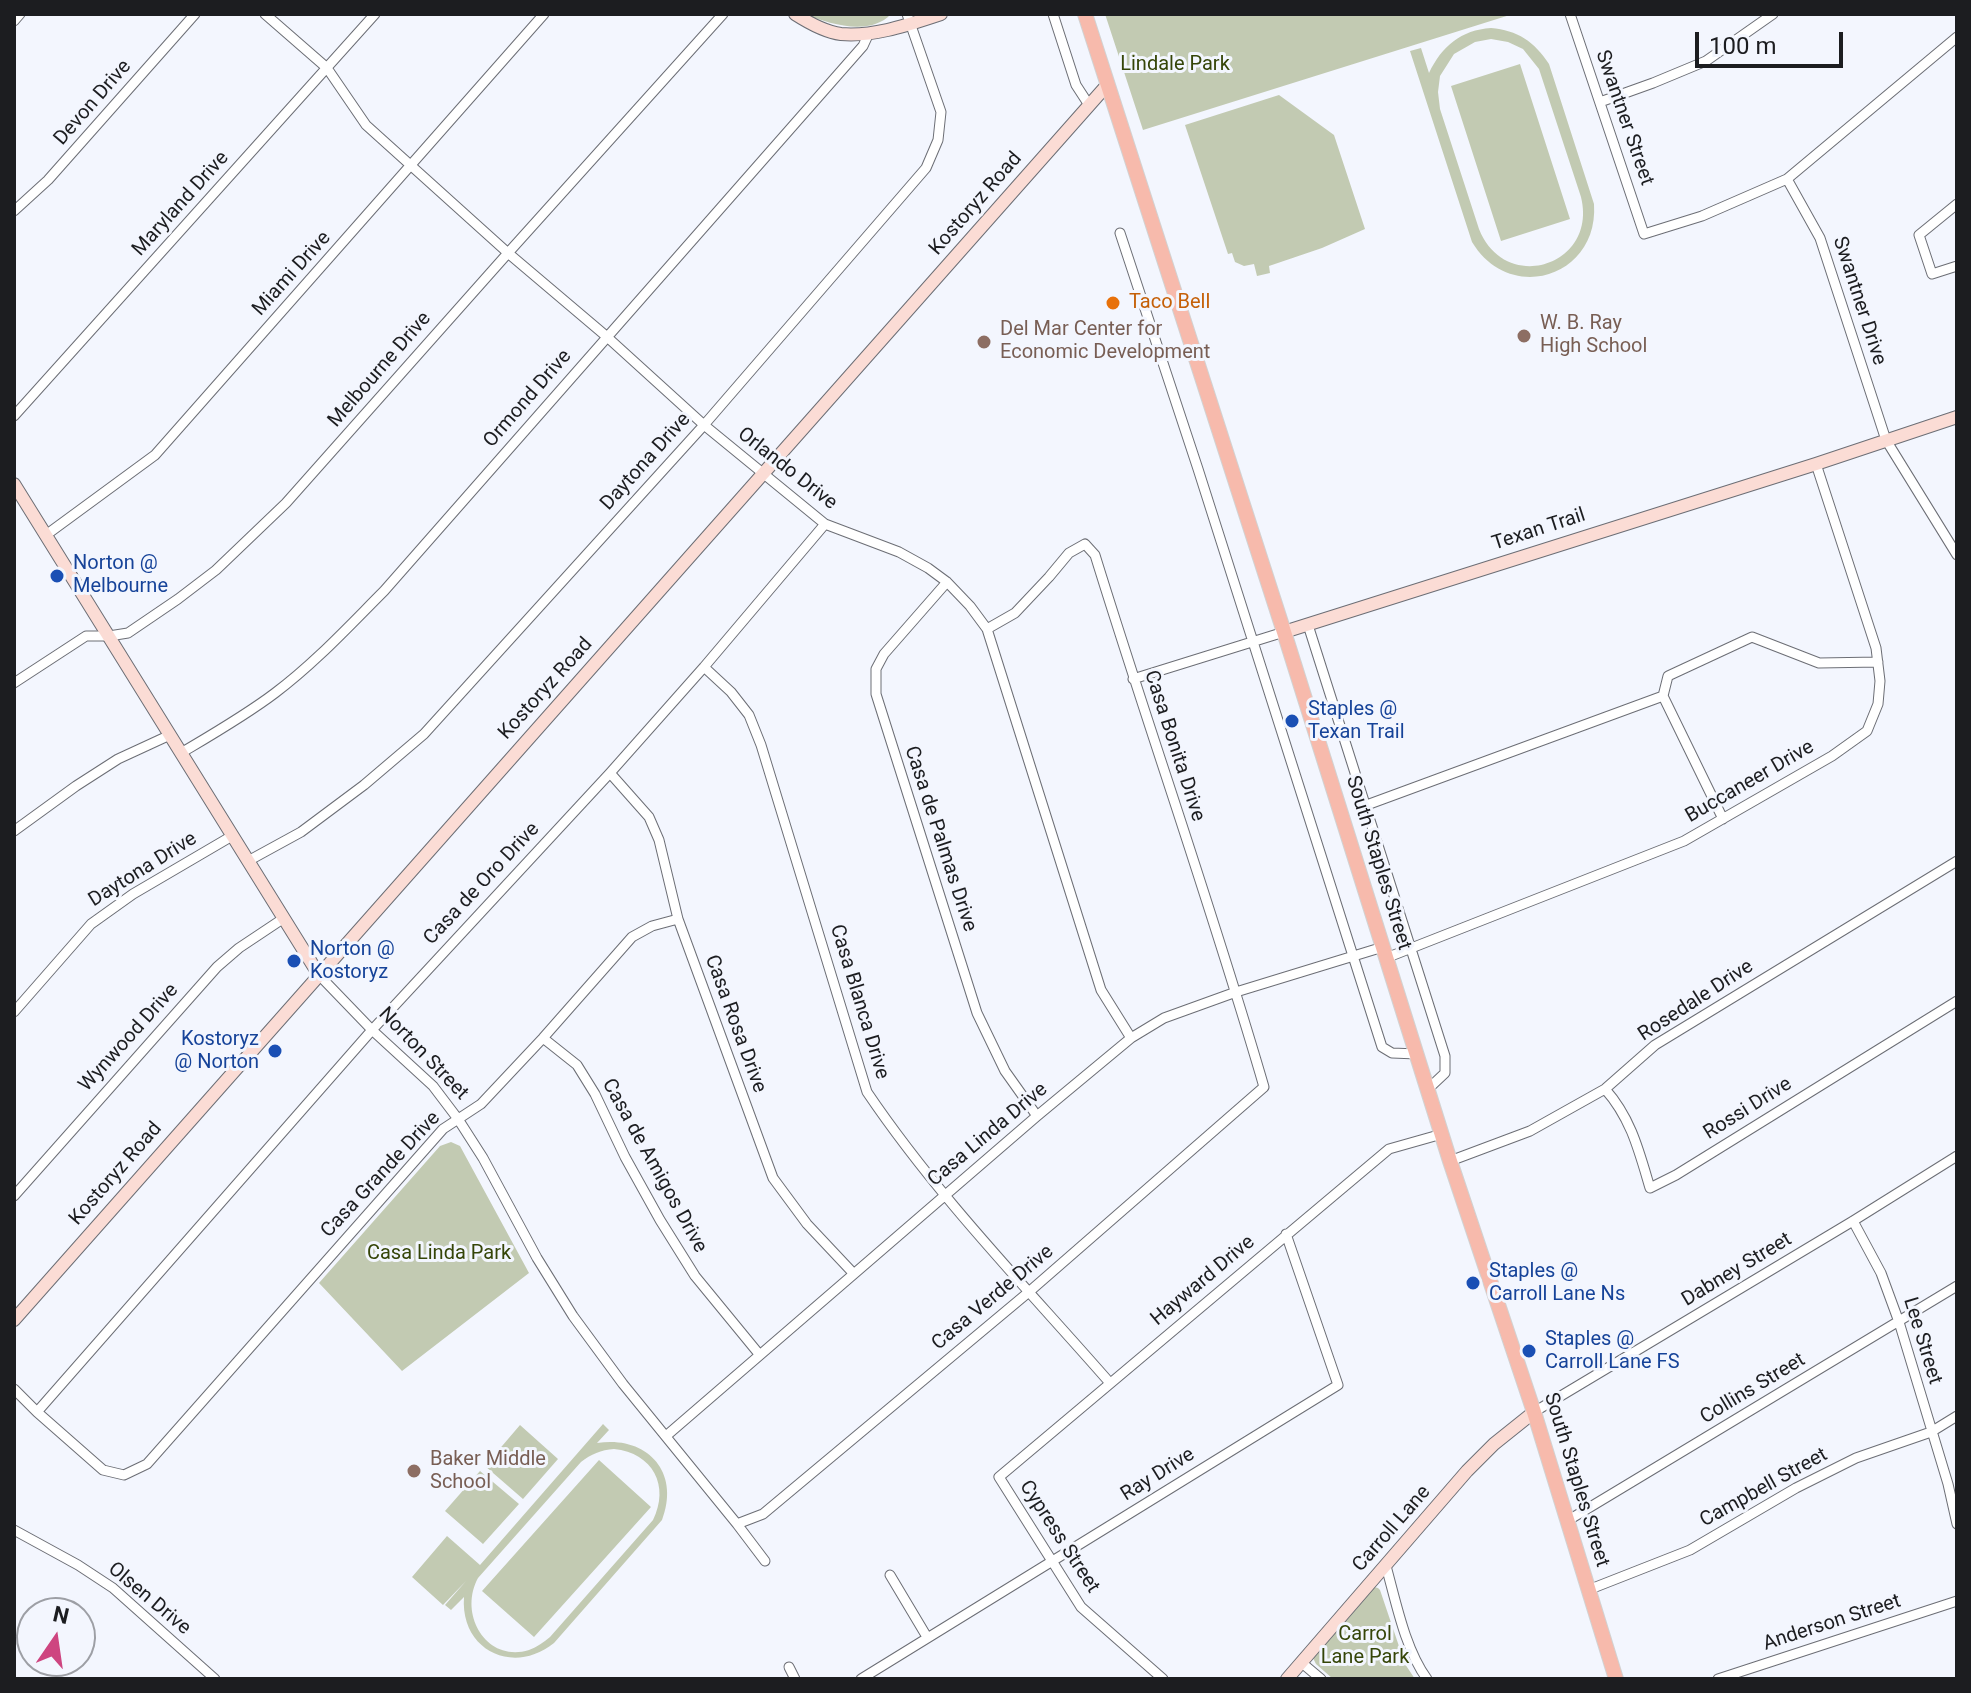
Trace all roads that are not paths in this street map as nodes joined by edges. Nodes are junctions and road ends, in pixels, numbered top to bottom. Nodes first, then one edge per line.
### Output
1 (20, 14) edge
2 (195, 14) edge
3 (265, 14) edge
4 (375, 14) edge
5 (544, 14) edge
6 (723, 14) edge
7 (795, 14) edge
8 (941, 14) edge
9 (1053, 14) edge
10 (1085, 14) edge
11 (1570, 14) edge
12 (1773, 14) edge
13 (908, 19) edge
14 (14, 21) edge
15 (869, 33) junction
16 (1957, 37) edge
17 (327, 68) junction
18 (1108, 84) junction
19 (1600, 102) junction
20 (1089, 105) junction
21 (410, 167) junction
22 (1787, 179) junction
23 (1957, 204) edge
24 (14, 211) edge
25 (1120, 233) dead end
26 (508, 253) junction
27 (1957, 266) edge
28 (606, 336) junction
29 (14, 416) edge
30 (1957, 417) edge
31 (704, 425) junction
32 (1886, 440) junction
33 (1816, 464) junction
34 (764, 475) junction
35 (14, 484) edge
36 (825, 524) junction
37 (46, 535) junction
38 (1957, 555) edge
39 (947, 582) junction
40 (1308, 625) junction
41 (987, 629) junction
42 (1284, 632) junction
43 (109, 636) junction
44 (1252, 643) junction
45 (1878, 662) junction
46 (704, 667) junction
47 (1133, 679) junction
48 (14, 683) edge
49 (1663, 696) junction
50 (170, 735) junction
51 (181, 753) junction
52 (610, 773) junction
53 (1364, 806) junction
54 (1723, 819) junction
55 (14, 831) edge
56 (232, 836) junction
57 (248, 861) junction
58 (1957, 861) edge
59 (284, 918) junction
60 (678, 919) junction
61 (1410, 949) junction
62 (1385, 952) junction
63 (1353, 956) junction
64 (319, 975) junction
65 (1236, 992) junction
66 (1957, 1001) edge
67 (14, 1012) edge
68 (372, 1030) junction
69 (543, 1038) junction
70 (1131, 1038) junction
71 (1417, 1054) junction
72 (1264, 1087) joint
73 (1428, 1089) junction
74 (1605, 1089) junction
75 (1037, 1116) junction
76 (458, 1119) junction
77 (1442, 1134) junction
78 (1957, 1156) edge
79 (1450, 1161) junction
80 (945, 1195) junction
81 (14, 1196) edge
82 (1853, 1221) junction
83 (1286, 1234) junction
84 (854, 1274) junction
85 (1957, 1286) edge
86 (1030, 1291) junction
87 (14, 1320) edge
88 (1899, 1322) junction
89 (759, 1354) junction
90 (1110, 1383) junction
91 (14, 1389) edge
92 (37, 1412) junction
93 (1534, 1412) junction
94 (1957, 1416) edge
95 (1931, 1432) junction
96 (666, 1436) junction
97 (999, 1477) joint
98 (1567, 1521) junction
99 (737, 1524) junction
100 (1957, 1524) edge
101 (14, 1530) edge
102 (765, 1561) dead end
103 (1053, 1561) junction
104 (1386, 1566) junction
105 (890, 1575) dead end
106 (1588, 1590) junction
107 (1957, 1601) edge
108 (927, 1637) junction
109 (1302, 1663) junction
110 (789, 1667) dead end
111 (215, 1679) edge
112 (795, 1679) edge
113 (861, 1679) edge
114 (1163, 1679) edge
115 (1287, 1679) edge
116 (1321, 1679) edge
117 (1427, 1679) edge
118 (1616, 1679) edge
119 (1718, 1679) edge

1 - 14 street
2 - 24 street, Devon Drive
3 - 17 street, Orlando Drive
4 - 17 street, Maryland Drive
5 - 21 street, Miami Drive
6 - 26 street, Melbourne Drive
7 - 15 street
8 - 13 street
9 - 20 street
10 - 18 main road, South Staples Street
11 - 19 street, Swantner Street
12 - 19 street
13 - 15 street
13 - 31 street, Daytona Drive
15 - 28 street, Ormond Drive
16 - 22 street
17 - 21 street, Orlando Drive
17 - 29 street, Maryland Drive
18 - 20 street, Kostoryz Road
18 - 42 main road, South Staples Street
19 - 22 street, Swantner Street
20 - 34 street, Kostoryz Road
21 - 26 street, Orlando Drive
21 - 37 street, Miami Drive
22 - 32 street, Swantner Drive
23 - 27 street
25 - 44 street
26 - 28 street, Orlando Drive
26 - 43 street, Melbourne Drive
28 - 31 street, Orlando Drive
28 - 51 street, Ormond Drive
30 - 32 street, Texan Trail
31 - 34 street, Orlando Drive
31 - 57 street, Daytona Drive
32 - 33 street, Texan Trail
32 - 38 street, Swantner Drive
33 - 40 street, Texan Trail
33 - 45 street, Buccaneer Drive
34 - 36 street, Orlando Drive
34 - 64 street, Kostoryz Road
35 - 37 street, Norton Street
36 - 39 street, Orlando Drive
36 - 46 street, Casa de Oro Drive
37 - 43 street, Norton Street
39 - 41 street, Orlando Drive
39 - 75 street, Casa de Palmas Drive
40 - 42 street, Texan Trail
40 - 53 street
41 - 47 street, Casa Bonita Drive
41 - 70 street, Orlando Drive
42 - 44 street, Texan Trail
42 - 62 main road, South Staples Street
43 - 48 street, Melbourne Drive
43 - 50 street, Norton Street
44 - 47 street, Texan Trail
44 - 63 street
45 - 49 street
45 - 54 street, Buccaneer Drive
46 - 52 street, Casa de Oro Drive
46 - 80 street, Casa Blanca Drive
47 - 65 street, Casa Bonita Drive
49 - 53 street
49 - 54 street
50 - 51 street, Norton Street
50 - 55 street
51 - 56 street, Norton Street
52 - 60 street, Casa Rosa Drive
52 - 68 street, Casa de Oro Drive
53 - 61 street
54 - 61 street, Buccaneer Drive
56 - 57 street, Norton Street
56 - 67 street, Daytona Drive
57 - 59 street, Norton Street
58 - 74 street, Rosedale Drive
59 - 64 street, Norton Street
59 - 81 street, Wynwood Drive
60 - 69 street, Casa Grande Drive
60 - 84 street, Casa Rosa Drive
61 - 62 street, Buccaneer Drive
61 - 73 street
62 - 63 street, Casa Linda Drive
62 - 71 main road, South Staples Street
63 - 65 street, Casa Linda Drive
63 - 71 street
64 - 68 street, Norton Street
64 - 87 street, Kostoryz Road
65 - 70 street, Casa Linda Drive
65 - 72 street, Casa Bonita Drive
66 - 74 street, Rossi Drive
68 - 76 street, Norton Street
68 - 92 street, Casa de Oro Drive
69 - 76 street, Casa Grande Drive
69 - 89 street, Casa de Amigos Drive
70 - 75 street, Casa Linda Drive
71 - 73 main road, South Staples Street
72 - 86 street, Casa Verde Drive
73 - 77 main road, South Staples Street
74 - 79 street, Rosedale Drive
75 - 80 street, Casa Linda Drive
76 - 92 street, Casa Grande Drive
76 - 96 street, Norton Street
77 - 79 main road, South Staples Street
77 - 83 street, Hayward Drive
78 - 82 street, Dabney Street
79 - 93 main road, South Staples Street
80 - 84 street, Casa Linda Drive
80 - 86 street, Casa Blanca Drive
82 - 88 street, Lee Street
82 - 93 street, Dabney Street
83 - 90 street, Hayward Drive
83 - 103 street, Ray Drive
84 - 89 street, Casa Linda Drive
85 - 88 street, Collins Street
86 - 90 street, Casa Blanca Drive
86 - 99 street, Casa Verde Drive
88 - 95 street, Lee Street
88 - 98 street, Collins Street
89 - 96 street, Casa Linda Drive
90 - 97 street, Hayward Drive
91 - 92 street
93 - 98 main road, South Staples Street
93 - 104 street, Carroll Lane
94 - 95 street, Campbell Street
95 - 100 street, Lee Street
95 - 106 street, Campbell Street
96 - 99 street, Norton Street
97 - 103 street, Cypress Street
98 - 106 main road, South Staples Street
99 - 102 street, Norton Street
101 - 111 street, Olsen Drive
103 - 108 street, Ray Drive
103 - 114 street, Cypress Street
104 - 109 street, Carroll Lane
104 - 117 street
105 - 108 street
106 - 118 main road, South Staples Street
107 - 119 street, Anderson Street
108 - 113 street, Ray Drive
109 - 115 street, Carroll Lane
109 - 116 street
110 - 112 street

